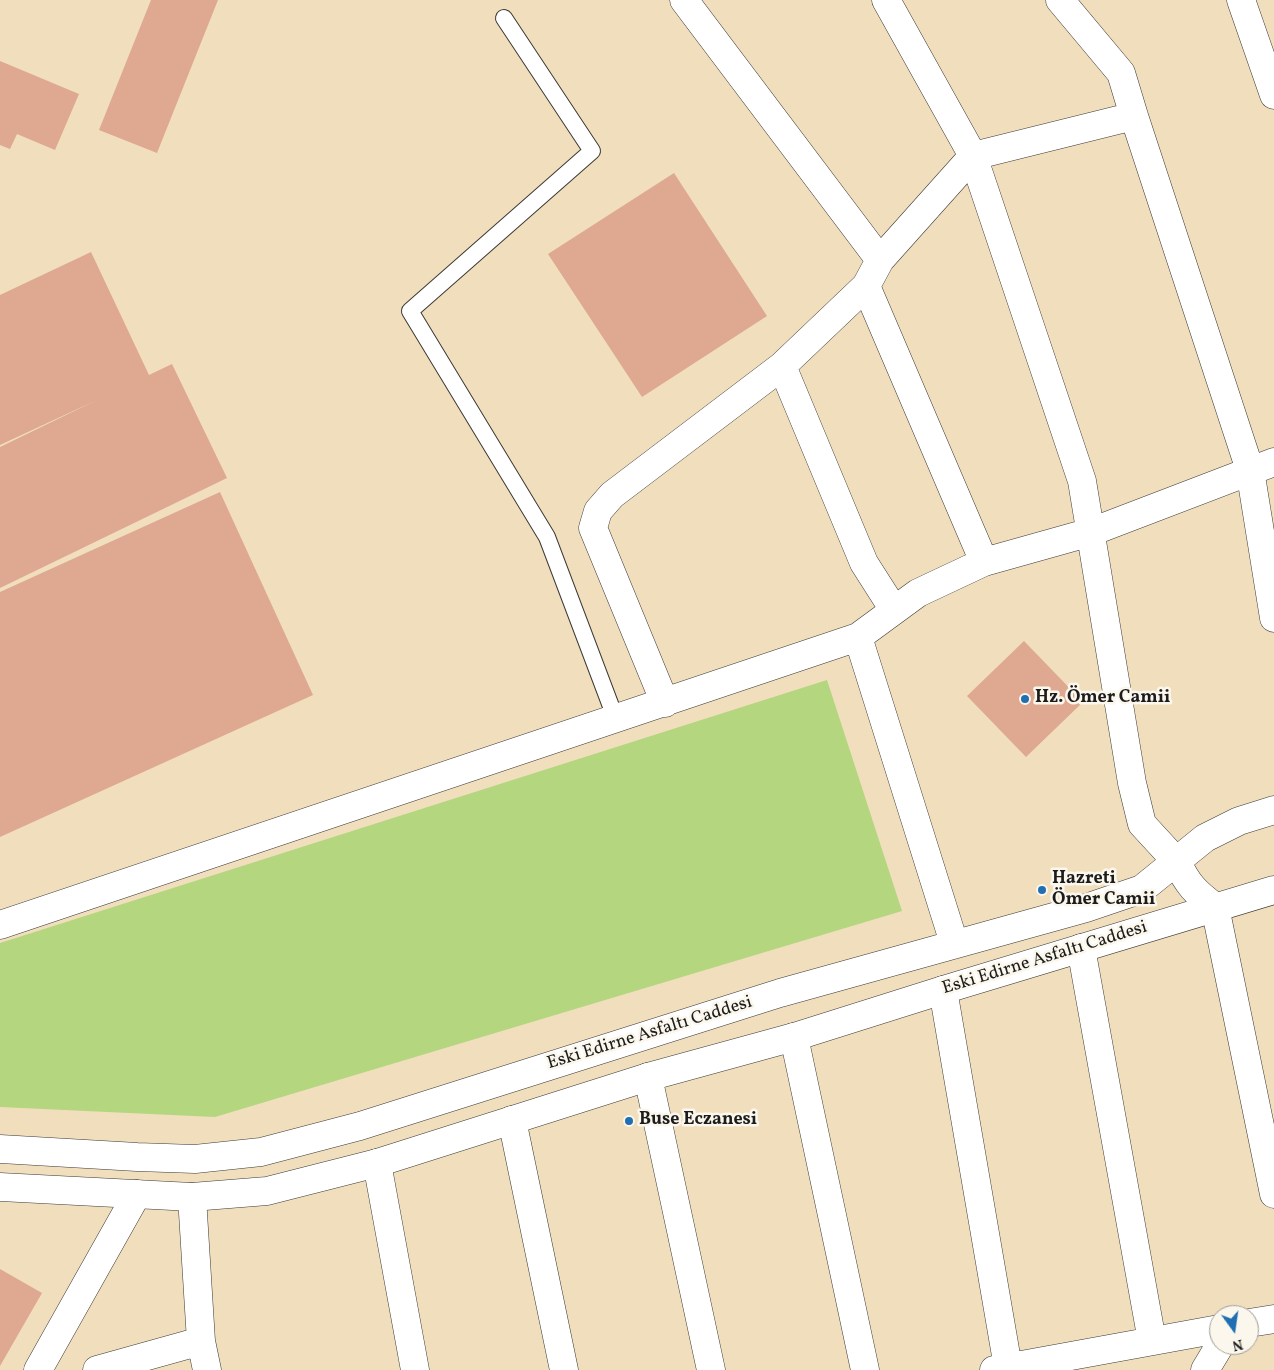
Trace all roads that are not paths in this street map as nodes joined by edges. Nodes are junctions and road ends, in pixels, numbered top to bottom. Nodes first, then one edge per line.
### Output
1 (684, 0) edge
2 (886, 0) edge
3 (1060, 0) edge
4 (1241, 0) edge
5 (504, 18) dead end
6 (1274, 95) edge
7 (1134, 116) junction
8 (973, 156) junction
9 (880, 260) junction
10 (866, 286) junction
11 (782, 366) junction
12 (1262, 466) edge
13 (1091, 532) junction
14 (984, 562) junction
15 (894, 610) junction
16 (1274, 618) edge
17 (858, 637) junction
18 (665, 703) junction
19 (615, 717) junction
20 (1274, 805) edge
21 (1274, 810) edge
22 (1177, 862) junction
23 (1274, 890) edge
24 (1215, 907) junction
25 (0, 925) edge
26 (954, 943) junction
27 (1081, 948) junction
28 (942, 990) junction
29 (794, 1037) junction
30 (648, 1077) junction
31 (512, 1120) junction
32 (0, 1149) edge
33 (377, 1163) junction
34 (1273, 1184) edge
35 (0, 1187) edge
36 (137, 1194) junction
37 (192, 1197) junction
38 (1274, 1319) edge
39 (1259, 1321) edge
40 (1209, 1331) edge
41 (1152, 1341) junction
42 (201, 1342) junction
43 (1214, 1355) edge
44 (1001, 1369) edge
45 (38, 1370) edge
46 (97, 1370) edge
47 (206, 1370) edge
48 (415, 1370) edge
49 (564, 1370) edge
50 (711, 1370) edge
51 (865, 1370) edge
52 (1206, 1370) edge

1 - 9 street
2 - 8 street
3 - 7 street
4 - 6 street
5 - 19 lane
7 - 8 street
7 - 12 street
8 - 9 street
8 - 13 street
9 - 10 street
10 - 11 street
10 - 14 street
11 - 15 street
11 - 18 street
12 - 13 street
12 - 16 street
13 - 14 street
13 - 22 street
14 - 15 street
15 - 17 street
17 - 18 street
17 - 26 street
18 - 19 street
19 - 25 street
20 - 21 street
21 - 22 street, Eski Edirne Asfaltı Caddesi
22 - 24 street
22 - 26 street, Eski Edirne Asfaltı Caddesi
23 - 24 street, Eski Edirne Asfaltı Caddesi
24 - 27 street, Eski Edirne Asfaltı Caddesi
24 - 34 street
26 - 28 street
26 - 32 street, Eski Edirne Asfaltı Caddesi
27 - 28 street, Eski Edirne Asfaltı Caddesi
27 - 41 street
28 - 29 street, Eski Edirne Asfaltı Caddesi
28 - 44 street
29 - 30 street, Eski Edirne Asfaltı Caddesi
29 - 51 street
30 - 31 street, Eski Edirne Asfaltı Caddesi
30 - 50 street
31 - 33 street, Eski Edirne Asfaltı Caddesi
31 - 49 street
33 - 37 street, Eski Edirne Asfaltı Caddesi
33 - 48 street
35 - 36 street, Eski Edirne Asfaltı Caddesi
36 - 37 street, Eski Edirne Asfaltı Caddesi
36 - 45 street
37 - 42 street
38 - 39 street
40 - 41 street
41 - 44 street
42 - 46 street
42 - 47 street
43 - 52 street

